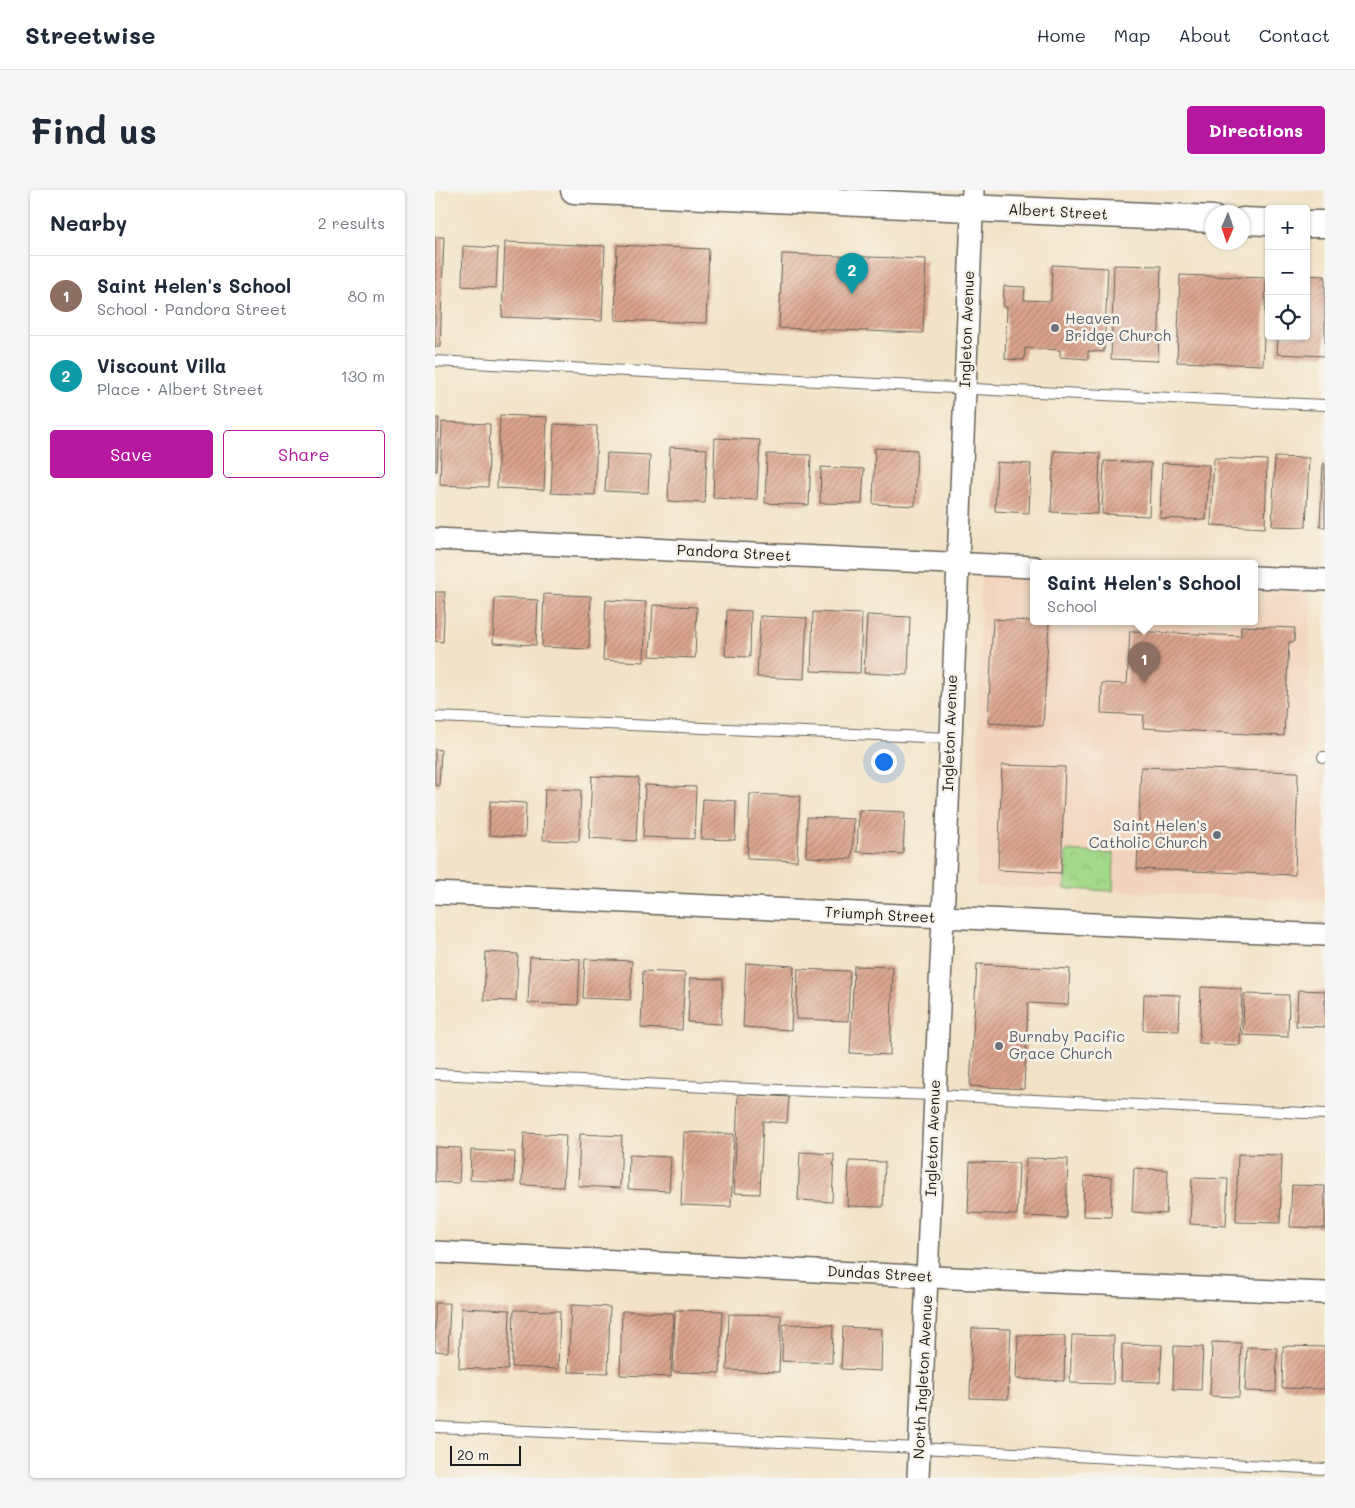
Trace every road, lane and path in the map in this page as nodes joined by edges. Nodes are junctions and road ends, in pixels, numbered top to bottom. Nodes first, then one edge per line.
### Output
1 (574, 190) edge
2 (972, 199) edge
3 (1205, 218) edge
4 (1250, 221) edge
5 (1265, 222) edge
6 (1310, 224) edge
7 (1325, 224) edge
8 (435, 361) edge
9 (965, 389) junction
10 (1325, 405) edge
11 (435, 539) edge
12 (957, 564) junction
13 (1030, 567) edge
14 (1258, 577) edge
15 (1325, 580) edge
16 (435, 717) edge
17 (951, 738) junction
18 (435, 894) edge
19 (942, 918) junction
20 (1325, 935) edge
21 (435, 1074) edge
22 (935, 1095) junction
23 (1325, 1114) edge
24 (435, 1252) edge
25 (928, 1276) junction
26 (1325, 1293) edge
27 (435, 1427) edge
28 (920, 1448) junction
29 (1325, 1468) edge
30 (918, 1478) edge

1 - 2 street, Albert Street
2 - 3 street, Albert Street
2 - 9 street, Ingleton Avenue
4 - 5 street
6 - 7 street
8 - 9 lane
9 - 10 lane
9 - 12 street, Ingleton Avenue
11 - 12 street, Pandora Street
12 - 13 street, Pandora Street
12 - 17 street, Ingleton Avenue
14 - 15 street
16 - 17 lane
17 - 19 street, Ingleton Avenue
18 - 19 street, Triumph Street
19 - 20 street, Triumph Street
19 - 22 street, Ingleton Avenue
21 - 22 lane
22 - 23 lane
22 - 25 street, Ingleton Avenue
24 - 25 street, Dundas Street
25 - 26 street, Dundas Street
25 - 28 street, North Ingleton Avenue
27 - 28 lane
28 - 29 lane
28 - 30 street, North Ingleton Avenue

